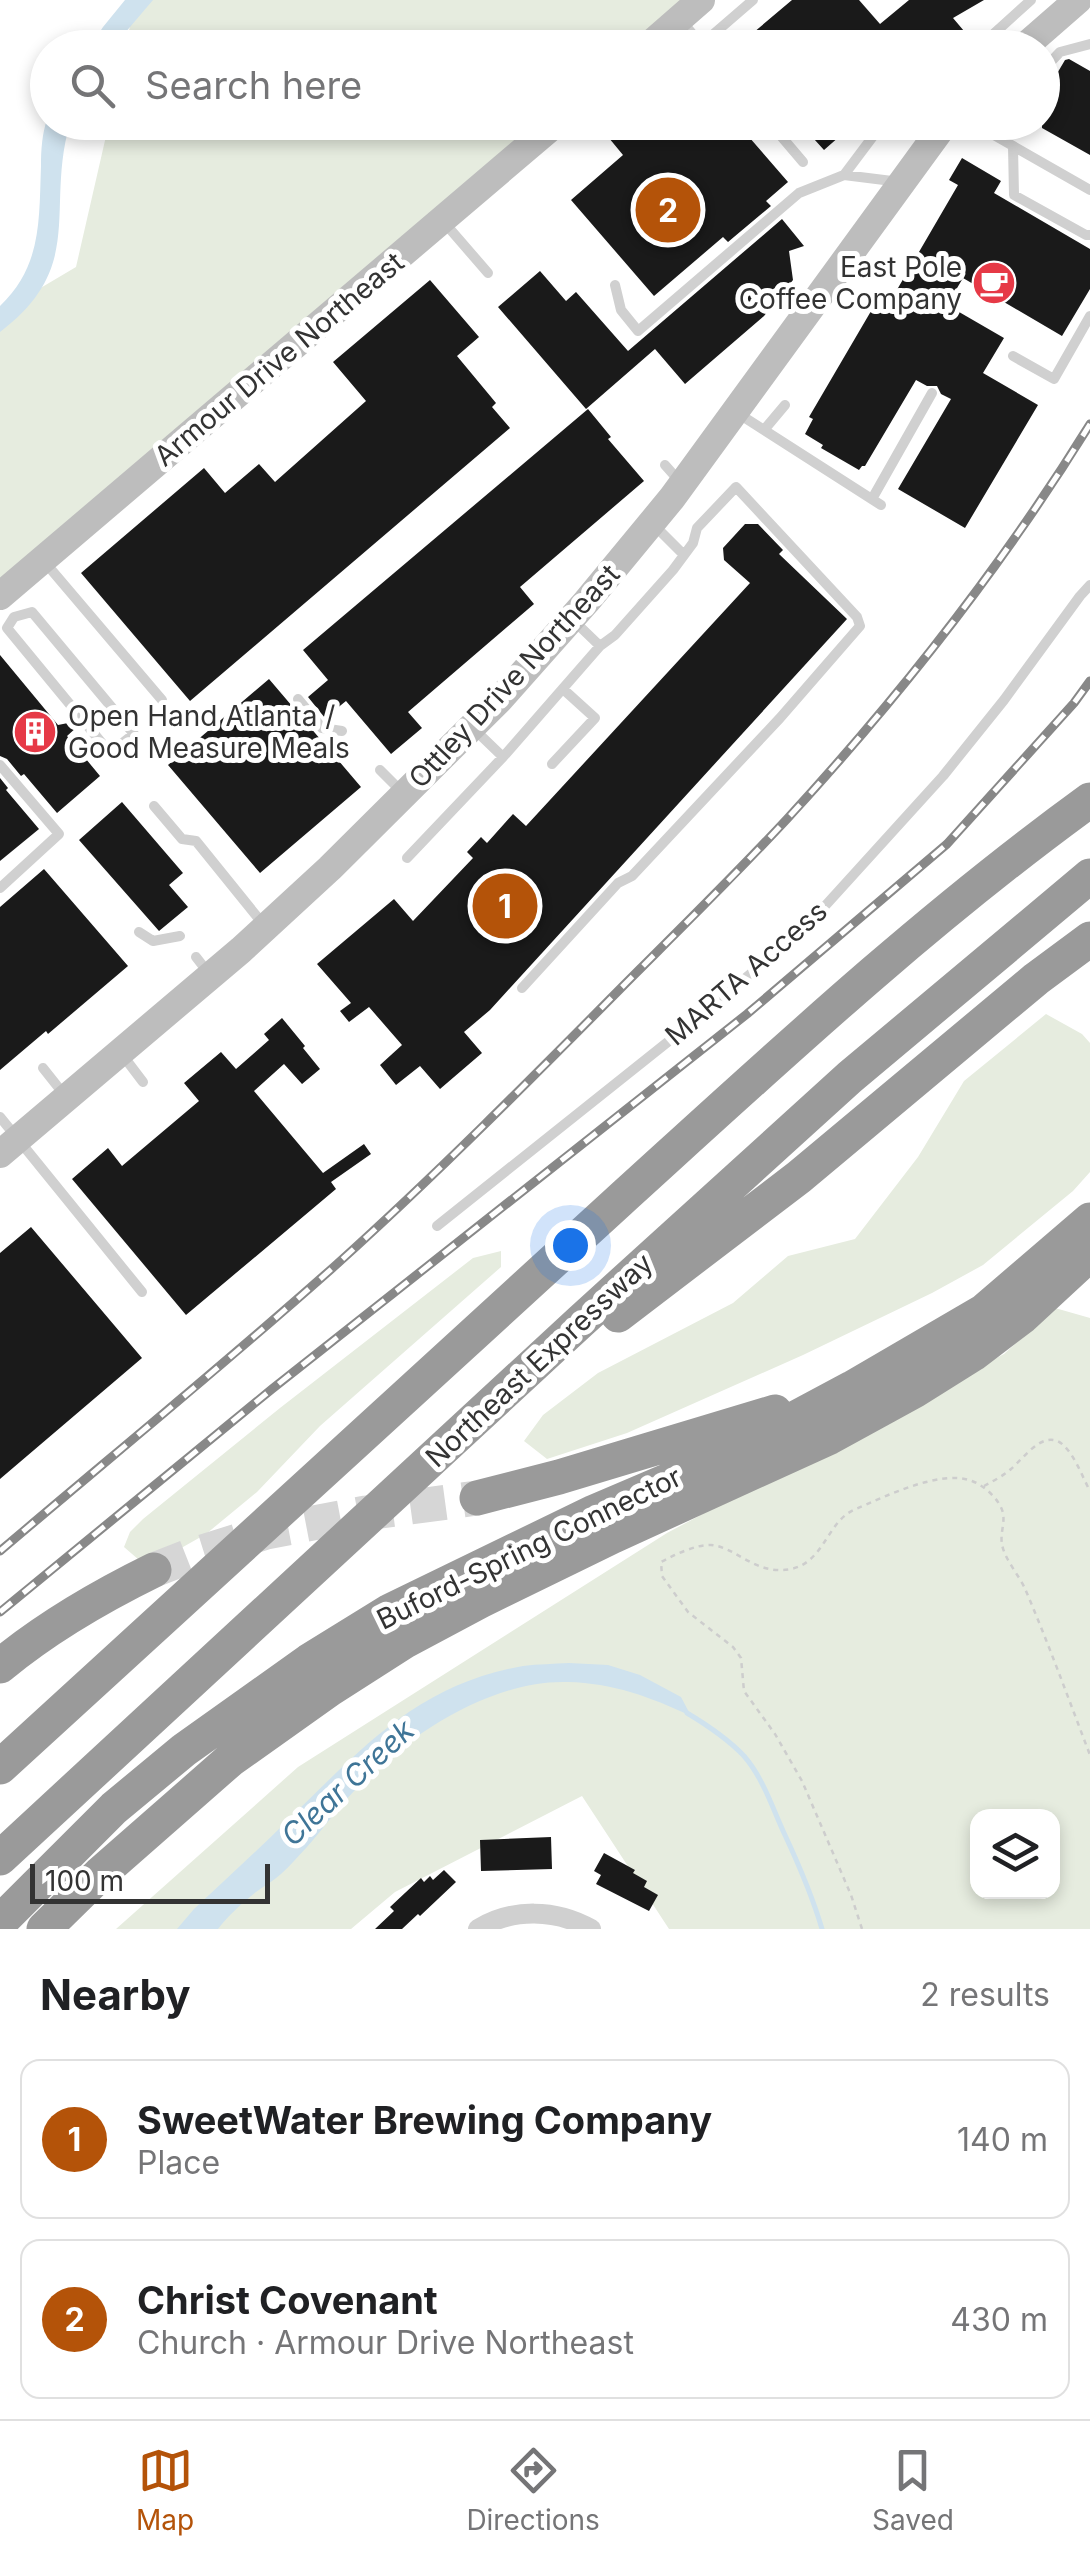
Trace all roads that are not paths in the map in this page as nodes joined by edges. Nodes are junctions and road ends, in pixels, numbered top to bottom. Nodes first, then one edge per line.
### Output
1 (702, 0) edge
2 (753, 0) edge
3 (1031, 0) edge
4 (1078, 0) edge
5 (680, 19) junction
6 (667, 30) edge
7 (689, 30) edge
8 (720, 30) edge
9 (998, 30) edge
10 (1053, 30) edge
11 (1060, 43) edge
12 (1090, 44) edge
13 (540, 140) edge
14 (784, 140) edge
15 (870, 140) edge
16 (932, 140) edge
17 (1001, 140) edge
18 (1013, 147) junction
19 (803, 162) dead end
20 (844, 175) junction
21 (901, 182) junction
22 (1090, 190) edge
23 (442, 220) junction
24 (1090, 234) edge
25 (488, 274) dead end
26 (615, 286) dead end
27 (1090, 316) edge
28 (1013, 356) dead end
29 (932, 393) dead end
30 (785, 405) dead end
31 (737, 412) junction
32 (764, 430) junction
33 (652, 523) junction
34 (684, 555) junction
35 (42, 560) junction
36 (1090, 585) edge
37 (0, 604) edge
38 (7, 606) edge
39 (572, 618) junction
40 (600, 646) junction
41 (564, 689) junction
42 (298, 698) dead end
43 (162, 700) dead end
44 (472, 728) junction
45 (342, 732) dead end
46 (503, 757) junction
47 (552, 764) dead end
48 (0, 765) edge
49 (380, 770) dead end
50 (405, 794) junction
51 (1090, 800) edge
52 (154, 806) dead end
53 (406, 858) dead end
54 (1090, 876) edge
55 (0, 888) edge
56 (139, 932) dead end
57 (180, 936) dead end
58 (1090, 939) edge
59 (257, 941) junction
60 (522, 988) dead end
61 (120, 1052) junction
62 (43, 1068) dead end
63 (143, 1082) dead end
64 (67, 1098) junction
65 (0, 1117) edge
66 (9, 1146) edge
67 (1090, 1220) edge
68 (437, 1226) dead end
69 (1090, 1254) edge
70 (142, 1292) dead end
71 (852, 1388) junction
72 (442, 1449) junction
73 (476, 1498) tunnel mouth
74 (154, 1570) tunnel mouth
75 (0, 1666) edge
76 (0, 1767) edge
77 (0, 1858) edge
78 (0, 1922) edge
79 (44, 1929) edge
80 (478, 1929) edge
81 (591, 1929) edge

1 - 5 street
2 - 8 lane
3 - 9 lane
4 - 10 street
5 - 6 street
5 - 7 lane
11 - 12 lane
13 - 23 street, Armour Drive Northeast
14 - 19 lane
15 - 20 lane
16 - 21 street, Ottley Drive Northeast
17 - 18 lane
18 - 22 lane
18 - 24 lane
20 - 21 lane
20 - 26 lane
21 - 31 street, Ottley Drive Northeast
23 - 25 lane
23 - 35 street, Armour Drive Northeast
27 - 28 lane
29 - 32 lane
30 - 32 lane
31 - 32 lane
31 - 33 street, Ottley Drive Northeast
33 - 34 lane
33 - 39 street, Ottley Drive Northeast
34 - 40 lane
34 - 60 lane
35 - 38 street, Armour Drive Northeast
35 - 43 lane
36 - 68 lane, MARTA Access
37 - 38 lane
38 - 38 lane
39 - 40 lane
39 - 44 street, Ottley Drive Northeast
40 - 41 lane
41 - 46 lane
41 - 47 lane
42 - 45 lane
44 - 46 lane
44 - 50 street, Ottley Drive Northeast
46 - 53 lane
48 - 55 lane
49 - 50 lane
50 - 59 street, Ottley Drive Northeast
51 - 76 highway
52 - 59 lane
54 - 72 highway, Northeast Expressway
56 - 57 lane
58 - 72 highway
59 - 61 street, Ottley Drive Northeast
61 - 63 lane
61 - 64 street, Ottley Drive Northeast
62 - 64 lane
64 - 66 street, Ottley Drive Northeast
65 - 66 lane
66 - 70 lane
67 - 71 highway, Buford-Spring Connector
69 - 79 highway, Buford-Spring Connector
71 - 73 highway
71 - 78 highway, Buford-Spring Connector
72 - 77 highway, Northeast Expressway
74 - 75 highway
80 - 81 street

